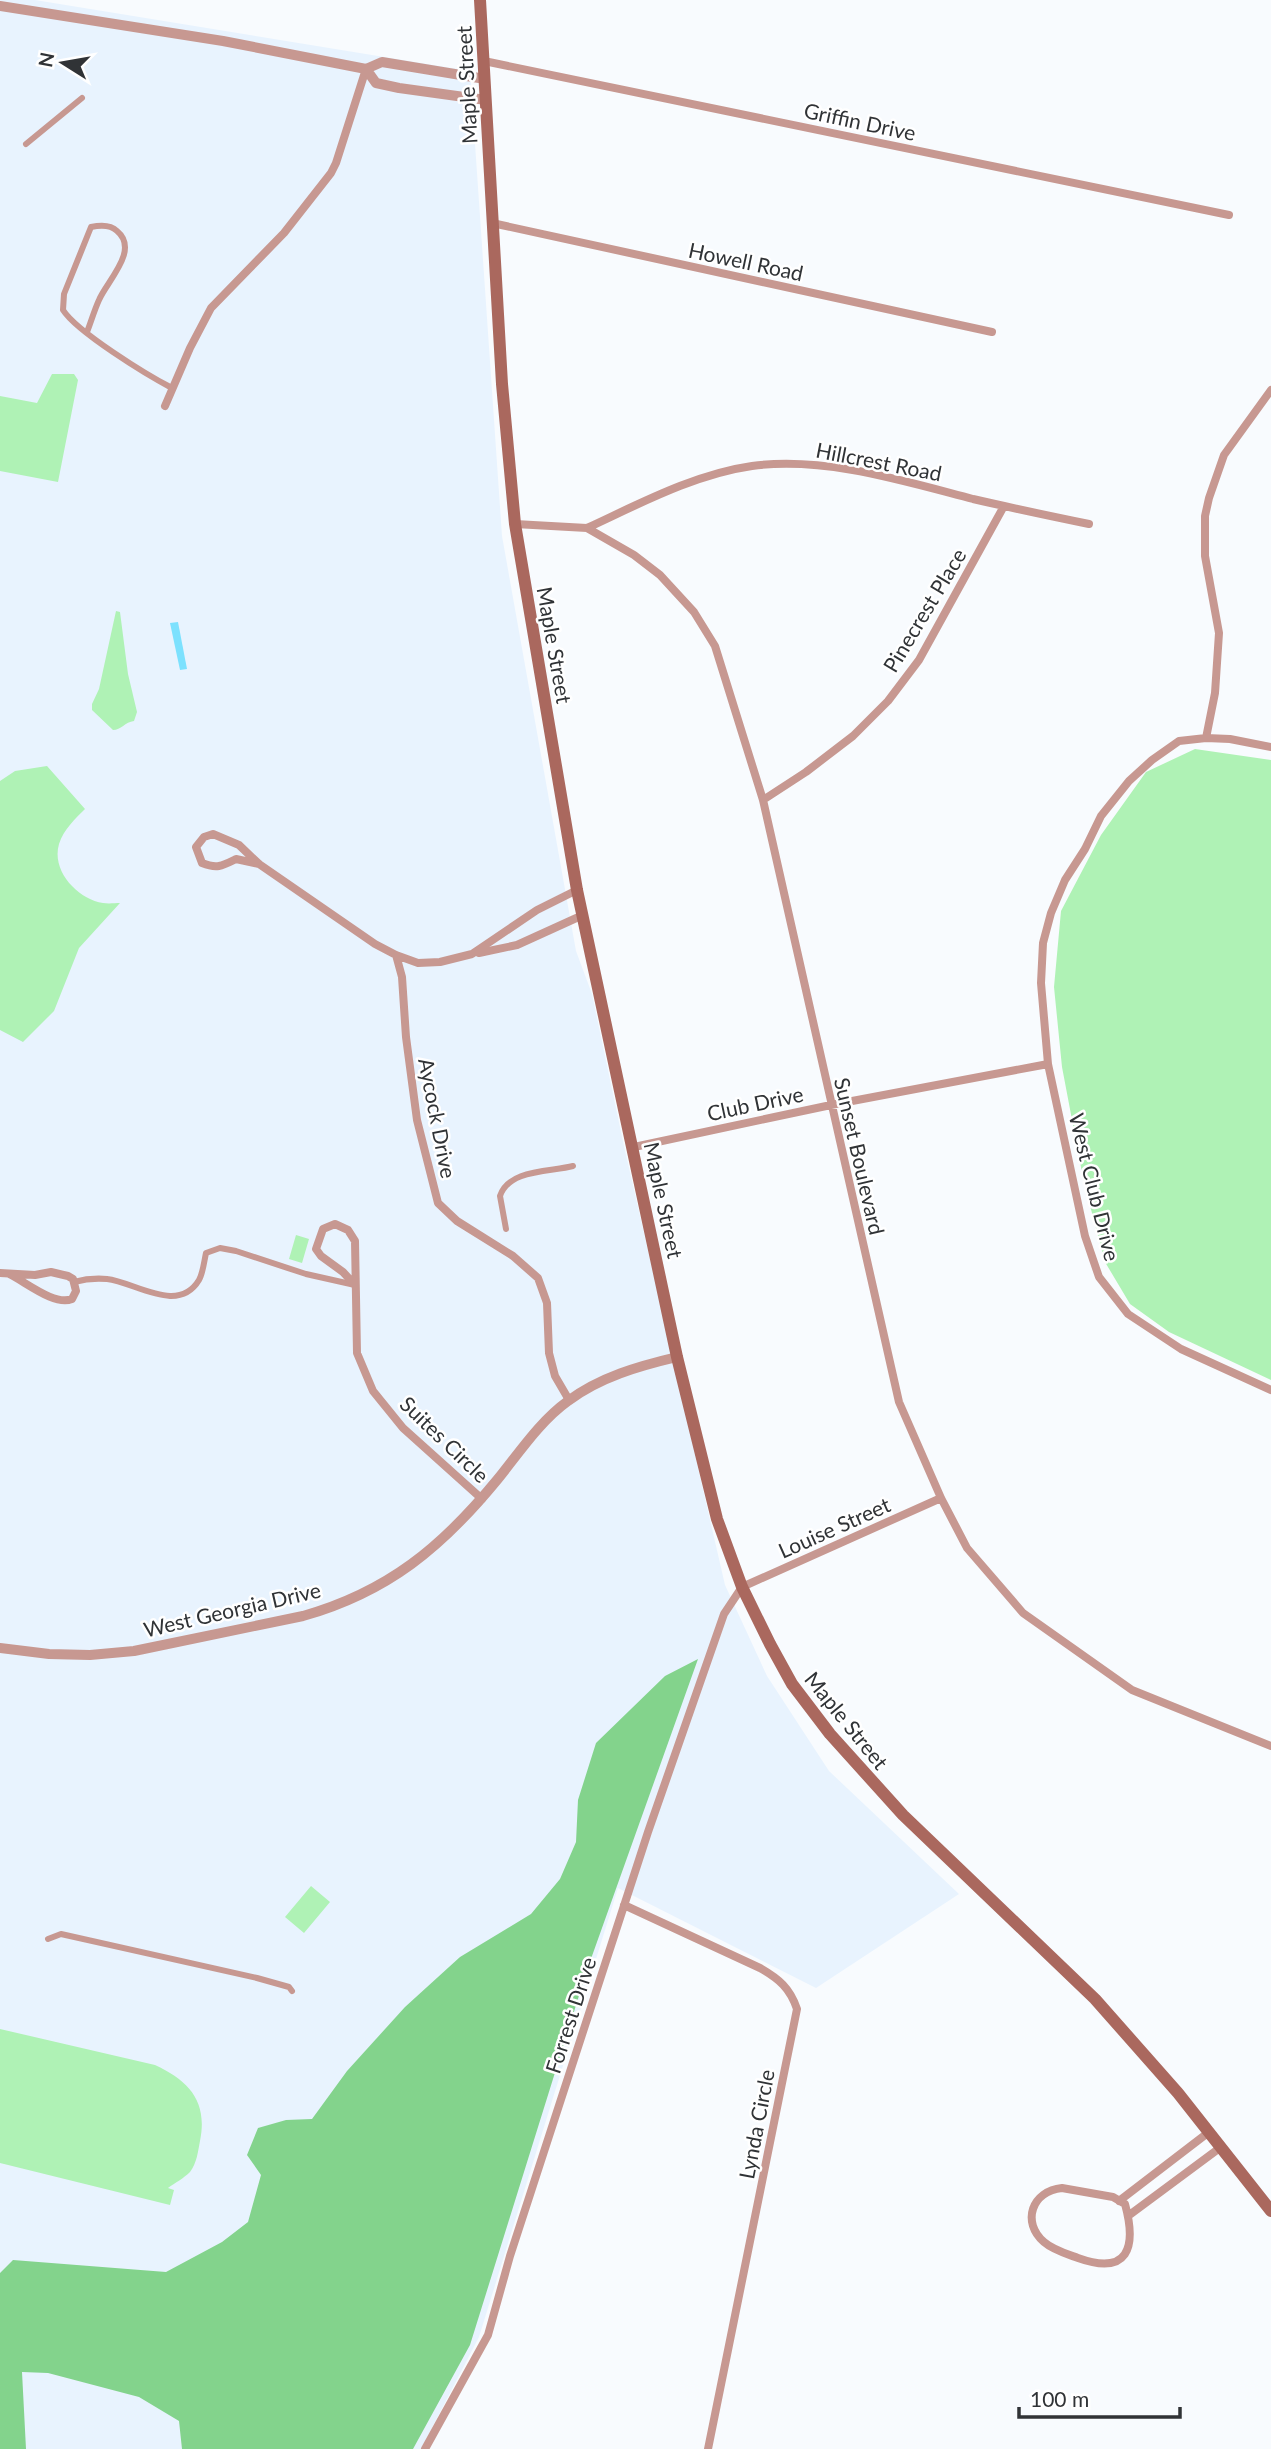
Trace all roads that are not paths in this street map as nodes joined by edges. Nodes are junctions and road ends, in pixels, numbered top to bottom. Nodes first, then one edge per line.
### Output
1 (480, 0) edge
2 (0, 6) edge
3 (484, 61) junction
4 (366, 69) junction
5 (485, 79) junction
6 (82, 98) dead end
7 (486, 100) junction
8 (26, 144) dead end
9 (1229, 215) dead end
10 (492, 223) junction
11 (87, 332) junction
12 (992, 332) dead end
13 (172, 388) junction
14 (1271, 390) edge
15 (165, 406) dead end
16 (1004, 506) junction
17 (515, 524) junction
18 (1088, 524) dead end
19 (587, 528) junction
20 (1206, 738) junction
21 (1271, 747) edge
22 (763, 800) junction
23 (259, 864) junction
24 (578, 890) junction
25 (583, 915) junction
26 (472, 954) junction
27 (396, 956) junction
28 (1048, 1064) junction
29 (831, 1105) junction
30 (634, 1147) junction
31 (573, 1166) dead end
32 (506, 1229) dead end
33 (4, 1273) edge
34 (74, 1282) junction
35 (355, 1285) junction
36 (677, 1357) junction
37 (1271, 1390) edge
38 (569, 1400) junction
39 (941, 1498) junction
40 (482, 1499) junction
41 (742, 1587) junction
42 (0, 1647) edge
43 (1271, 1746) edge
44 (624, 1905) junction
45 (48, 1939) dead end
46 (292, 1991) dead end
47 (1209, 2132) junction
48 (1221, 2147) junction
49 (1119, 2201) junction
50 (1271, 2211) edge
51 (1128, 2216) junction
52 (425, 2449) edge
53 (708, 2449) edge

1 - 3 main road, Maple Street
2 - 4 street
3 - 5 main road, Maple Street
3 - 9 street, Griffin Drive
4 - 5 street
4 - 7 street
4 - 13 street
5 - 7 main road, Maple Street
6 - 8 street
7 - 10 main road, Maple Street
10 - 12 street, Howell Road
10 - 17 main road, Maple Street
11 - 11 street
11 - 13 street
13 - 15 street
14 - 20 street
16 - 18 street, Hillcrest Road
16 - 19 street, Hillcrest Road
16 - 22 street, Pinecrest Place
17 - 19 street, Sunset Boulevard
17 - 24 main road, Maple Street
19 - 22 street, Sunset Boulevard
20 - 21 street, West Club Drive
20 - 28 street, West Club Drive
22 - 29 street, Sunset Boulevard
23 - 23 street
23 - 27 street
24 - 25 main road, Maple Street
24 - 26 street
25 - 26 street
25 - 30 main road, Maple Street
26 - 27 street
27 - 38 street, Aycock Drive
28 - 29 street, Club Drive
28 - 37 street, West Club Drive
29 - 30 street, Club Drive
29 - 39 street, Sunset Boulevard
30 - 36 main road, Maple Street
31 - 32 street
33 - 34 street
33 - 34 street
34 - 35 street
35 - 35 street, Suites Circle
35 - 40 street, Suites Circle
36 - 38 street, West Georgia Drive
36 - 41 main road, Maple Street
38 - 40 street, West Georgia Drive
39 - 41 street, Louise Street
39 - 43 street, Sunset Boulevard
40 - 42 street, West Georgia Drive
41 - 44 street, Forrest Drive
41 - 47 main road, Maple Street
44 - 52 street, Forrest Drive
44 - 53 street, Lynda Circle
45 - 46 street
47 - 48 main road, Maple Street
47 - 49 street
48 - 50 main road, Maple Street
48 - 51 street
49 - 51 street
49 - 51 street

